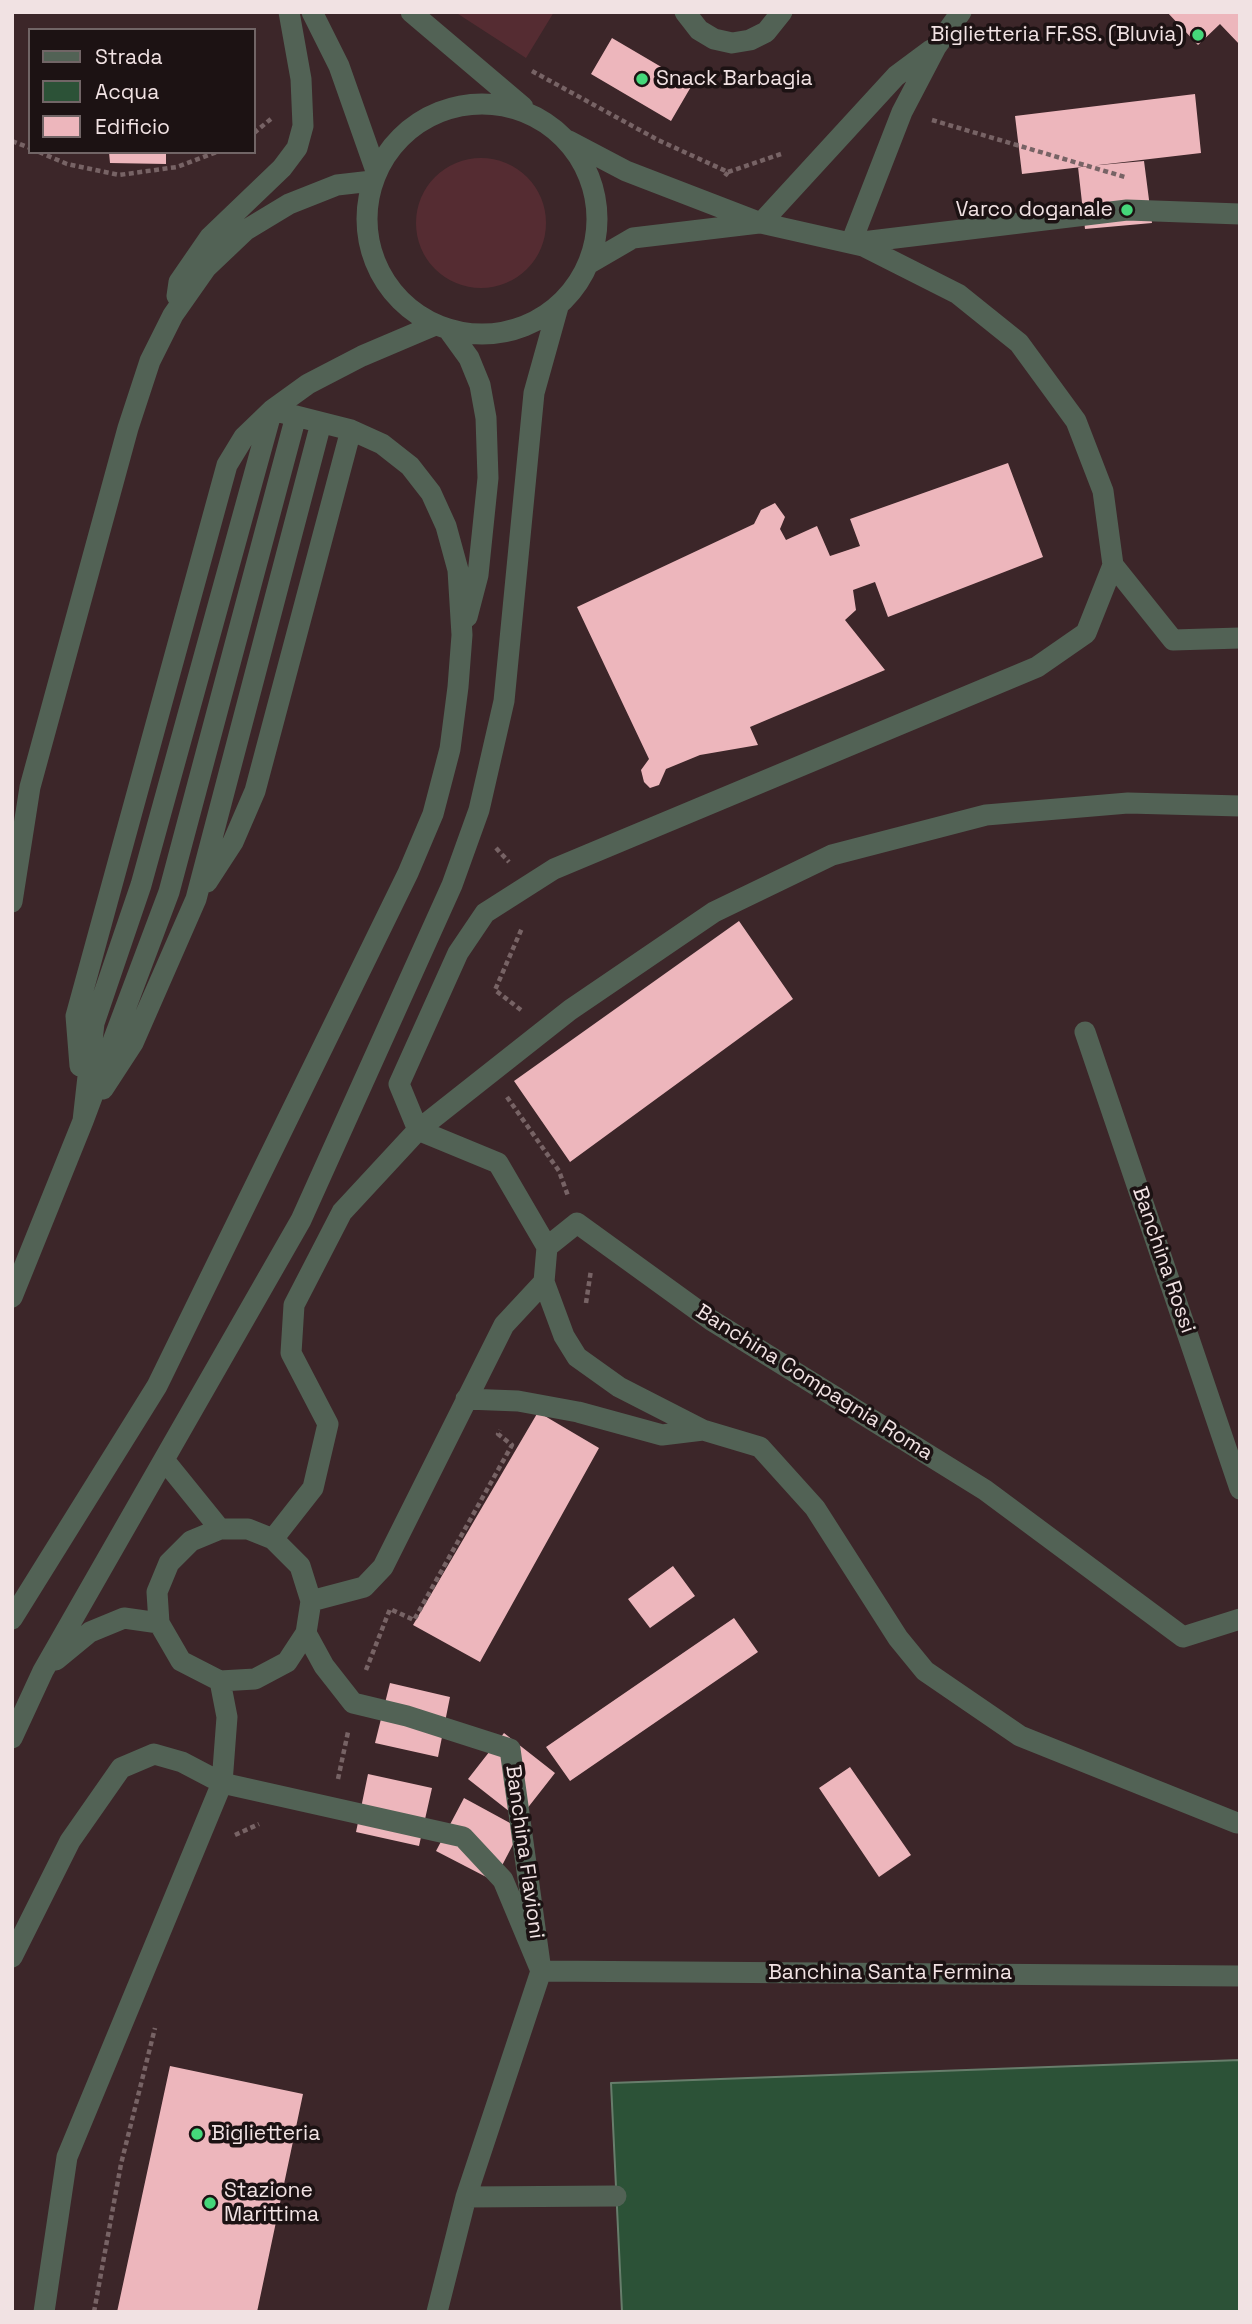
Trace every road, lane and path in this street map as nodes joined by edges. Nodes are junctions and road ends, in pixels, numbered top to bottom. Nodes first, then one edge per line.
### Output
1 (289, 12) edge
2 (312, 12) edge
3 (411, 12) edge
4 (685, 12) edge
5 (782, 12) edge
6 (961, 12) edge
7 (936, 47) junction
8 (525, 68) dead end
9 (902, 112) junction
10 (530, 113) junction
11 (569, 141) junction
12 (794, 150) dead end
13 (44, 154) edge
14 (212, 154) edge
15 (728, 172) junction
16 (374, 176) junction
17 (1129, 179) dead end
18 (707, 202) junction
19 (1240, 214) edge
20 (761, 223) junction
21 (851, 243) junction
22 (590, 263) junction
23 (558, 307) junction
24 (173, 315) junction
25 (442, 327) junction
26 (272, 410) junction
27 (296, 416) junction
28 (321, 422) junction
29 (351, 430) junction
30 (1113, 565) junction
31 (463, 635) junction
32 (1240, 638) edge
33 (1240, 806) edge
34 (489, 840) dead end
35 (521, 890) junction
36 (196, 898) junction
37 (12, 902) edge
38 (495, 990) dead end
39 (1085, 1032) dead end
40 (83, 1121) junction
41 (418, 1130) junction
42 (56, 1184) junction
43 (547, 1247) junction
44 (12, 1257) edge
45 (544, 1282) junction
46 (12, 1297) edge
47 (466, 1399) junction
48 (703, 1430) junction
49 (165, 1461) junction
50 (1240, 1489) edge
51 (220, 1529) junction
52 (274, 1539) junction
53 (311, 1601) junction
54 (12, 1619) edge
55 (1240, 1619) edge
56 (159, 1623) junction
57 (306, 1633) junction
58 (43, 1671) junction
59 (220, 1681) junction
60 (353, 1703) junction
61 (12, 1738) edge
62 (222, 1783) junction
63 (333, 1806) junction
64 (271, 1818) dead end
65 (1237, 1823) dead end
66 (232, 1836) dead end
67 (12, 1957) edge
68 (541, 1971) junction
69 (1240, 1976) edge
70 (155, 2022) dead end
71 (616, 2196) dead end
72 (466, 2197) junction
73 (44, 2312) edge
74 (94, 2312) edge
75 (437, 2312) edge

1 - 24 lane
2 - 16 lane
3 - 10 lane
4 - 5 lane
6 - 7 lane
7 - 9 lane
7 - 20 lane
8 - 15 path
9 - 17 path
9 - 21 lane
10 - 11 lane
10 - 16 lane
11 - 18 lane
11 - 22 lane
12 - 15 path
13 - 14 path
15 - 18 path
16 - 24 lane
16 - 25 lane
18 - 20 lane
19 - 21 lane
20 - 21 lane
20 - 22 lane
21 - 30 lane
22 - 23 lane
23 - 25 lane
23 - 49 lane
24 - 37 lane
25 - 26 lane
25 - 31 lane
26 - 27 lane
26 - 40 lane
26 - 40 lane
27 - 28 lane
27 - 40 lane
28 - 29 lane
28 - 36 lane
29 - 31 lane
29 - 36 lane
30 - 32 lane
30 - 35 lane
31 - 54 lane
33 - 41 lane
34 - 35 path
35 - 38 path
35 - 41 lane
36 - 40 lane
39 - 50 lane, Banchina Rossi
40 - 42 lane
41 - 43 lane
41 - 52 lane
42 - 44 lane
42 - 46 lane
43 - 45 lane
43 - 55 lane, Banchina Compagnia Roma
45 - 47 lane
45 - 48 lane
47 - 48 lane
47 - 53 lane
48 - 65 lane
49 - 51 lane
49 - 58 lane
51 - 52 lane
51 - 56 lane
52 - 53 lane
53 - 57 lane
56 - 58 lane
56 - 59 lane
57 - 59 lane
57 - 60 lane
58 - 61 lane
59 - 62 lane
60 - 63 path
60 - 68 lane, Banchina Flavioni
62 - 63 lane
62 - 67 lane
62 - 73 lane
63 - 68 lane
64 - 66 path
68 - 69 lane, Banchina Santa Fermina
68 - 72 lane, Banchina Flavioni
70 - 74 path
71 - 72 lane
72 - 75 lane, Banchina Flavioni

